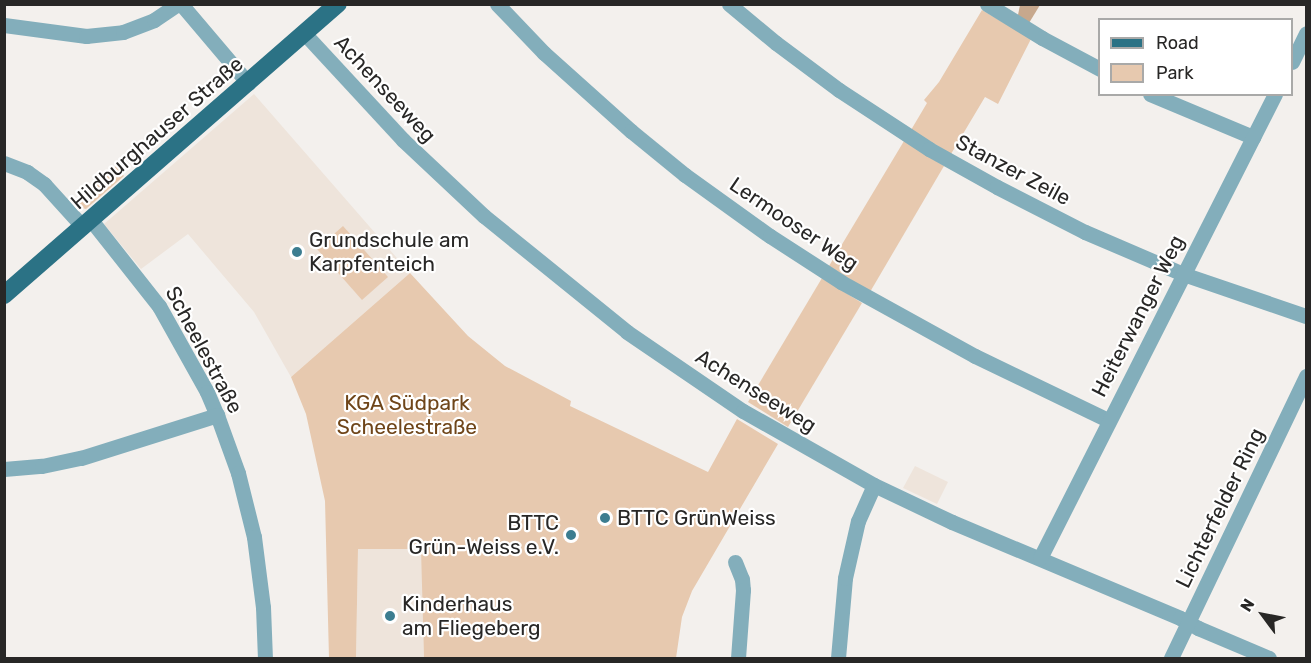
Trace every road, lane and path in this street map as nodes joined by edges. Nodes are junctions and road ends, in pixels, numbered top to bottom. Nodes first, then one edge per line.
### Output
1 (179, 4) edge
2 (338, 4) edge
3 (497, 4) edge
4 (729, 4) edge
5 (987, 4) edge
6 (4, 25) edge
7 (304, 33) junction
8 (1306, 33) edge
9 (1293, 60) edge
10 (1098, 68) edge
11 (248, 83) junction
12 (1155, 96) edge
13 (1274, 96) edge
14 (1253, 137) junction
15 (4, 163) edge
16 (87, 223) junction
17 (1184, 274) junction
18 (4, 295) edge
19 (1306, 316) edge
20 (1306, 376) edge
21 (217, 415) junction
22 (1108, 420) junction
23 (4, 469) edge
24 (874, 484) junction
25 (1040, 558) junction
26 (735, 562) dead end
27 (1188, 622) junction
28 (265, 658) edge
29 (738, 658) edge
30 (838, 658) edge
31 (1172, 658) edge
32 (1269, 658) edge

1 - 6 street
1 - 11 street
2 - 7 main road, Hildburghauser Straße
3 - 22 street, Lermooser Weg
4 - 17 street, Stanzer Zeile
5 - 10 street
7 - 11 main road, Hildburghauser Straße
7 - 24 street, Achenseeweg
8 - 9 street
11 - 16 main road, Hildburghauser Straße
12 - 14 street
13 - 14 street, Heiterwanger Weg
14 - 17 street, Heiterwanger Weg
15 - 16 street, Scheelestraße
16 - 18 main road, Hildburghauser Straße
16 - 21 street, Scheelestraße
17 - 19 street, Stanzer Zeile
17 - 22 street, Heiterwanger Weg
20 - 27 street, Lichterfelder Ring
21 - 23 street
21 - 28 street, Scheelestraße
22 - 25 street, Heiterwanger Weg
24 - 25 street, Achenseeweg
24 - 30 street
25 - 27 street, Achenseeweg
26 - 29 street
27 - 31 street, Lichterfelder Ring
27 - 32 street, Achenseeweg

